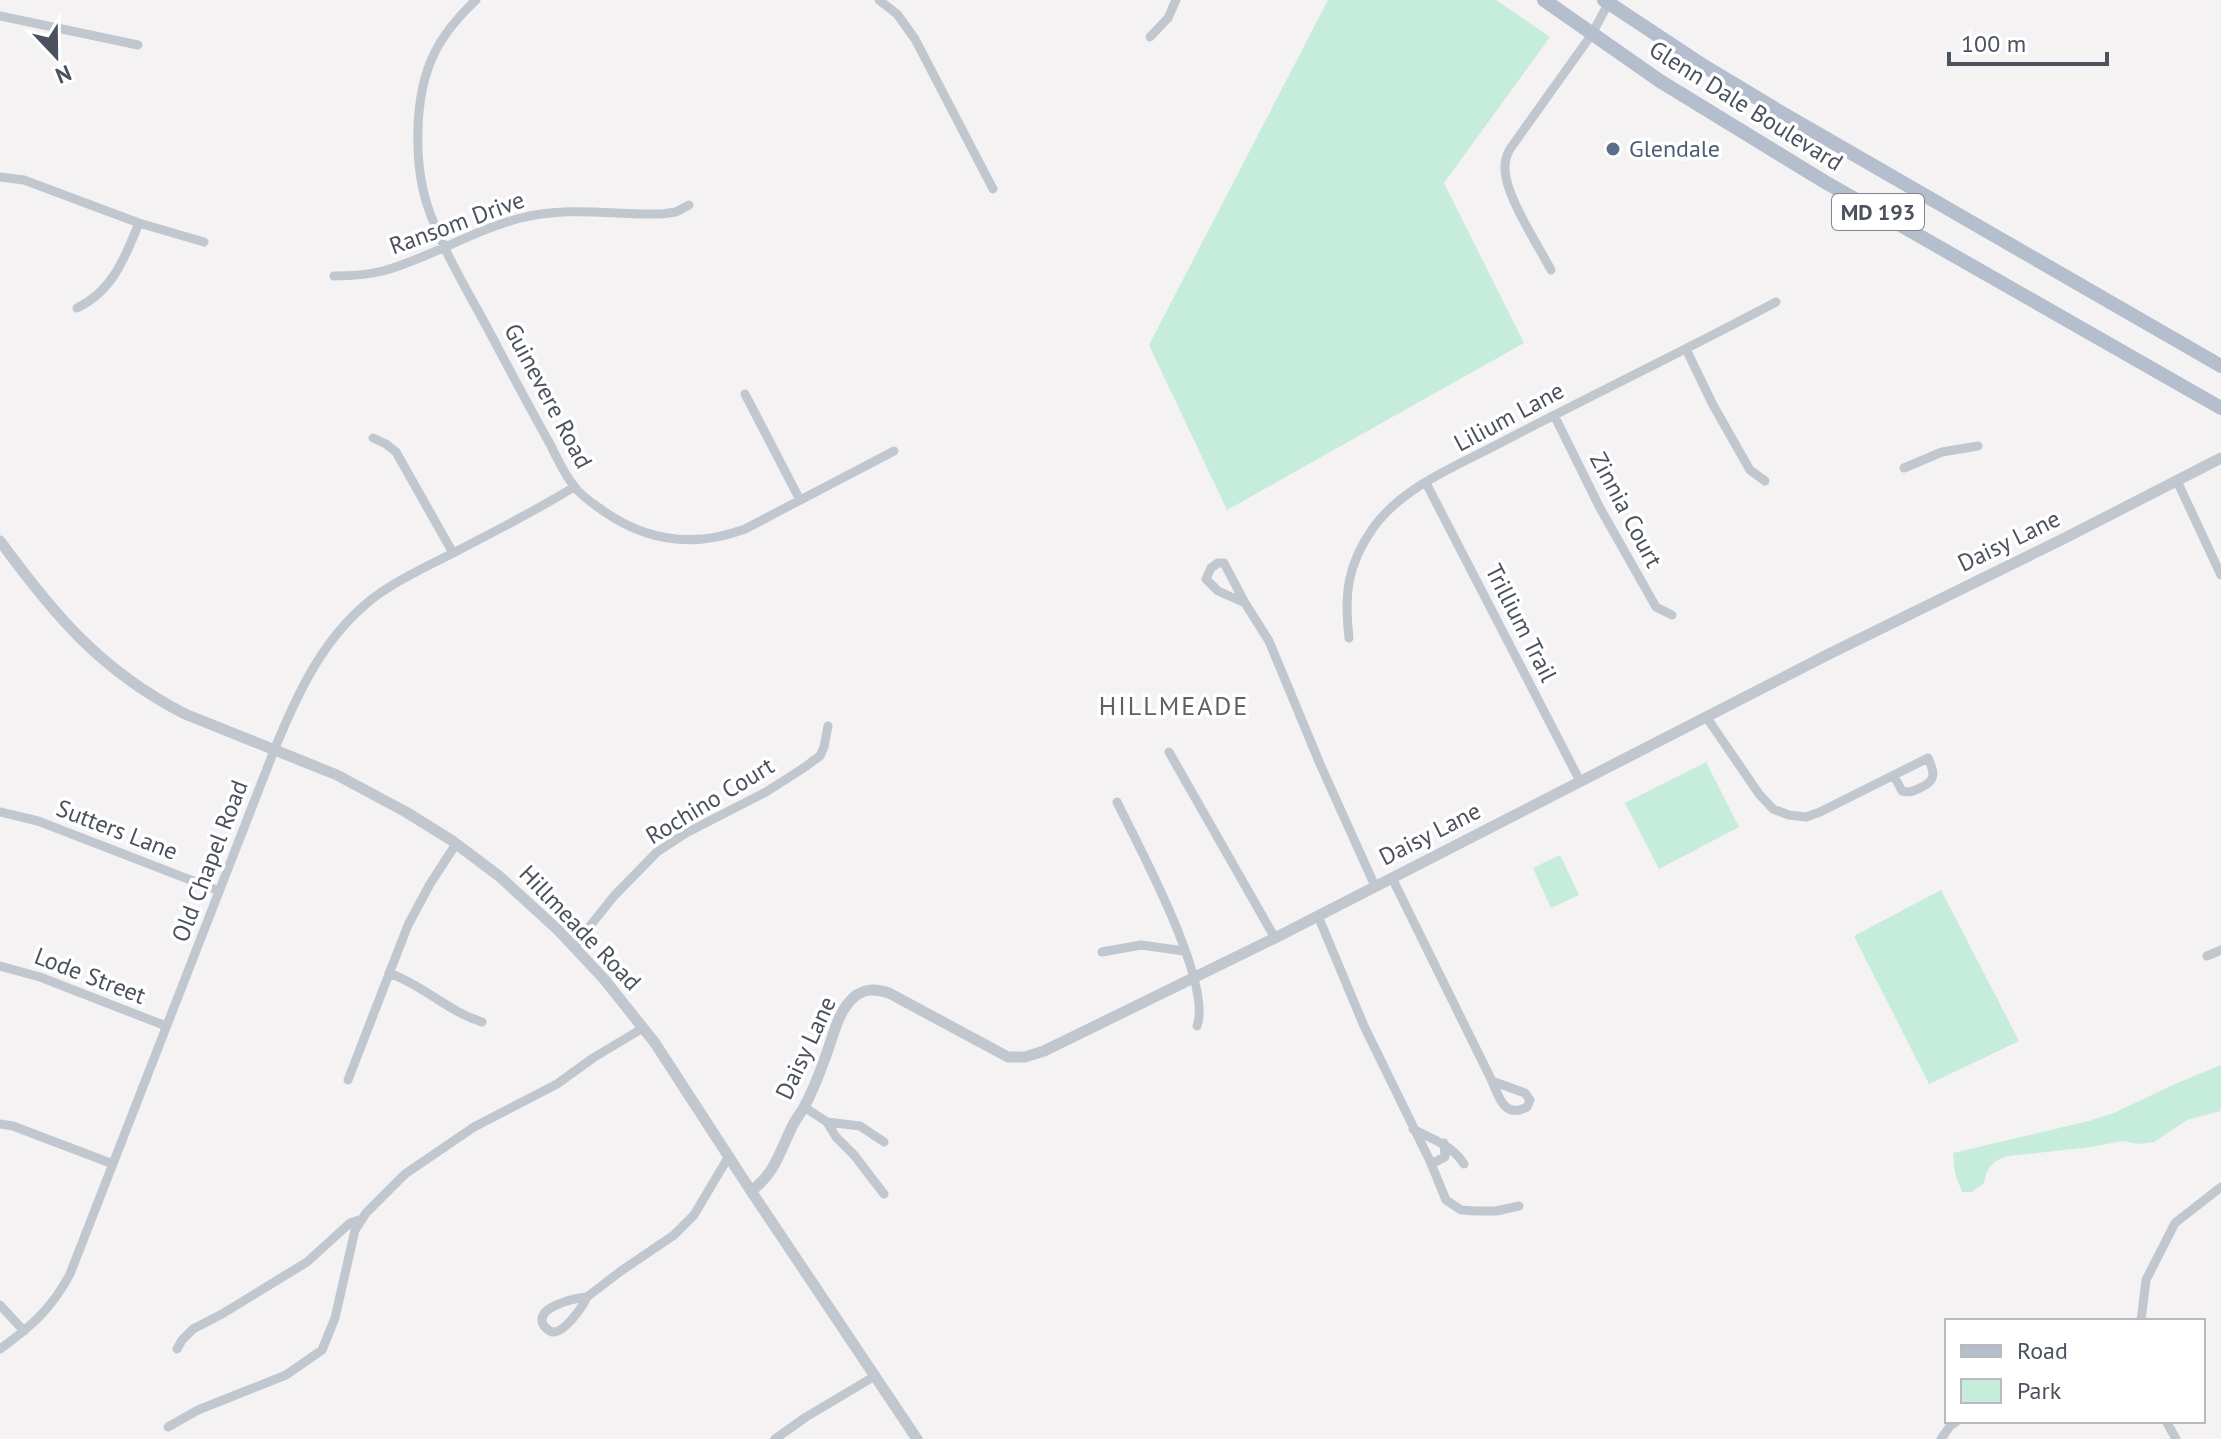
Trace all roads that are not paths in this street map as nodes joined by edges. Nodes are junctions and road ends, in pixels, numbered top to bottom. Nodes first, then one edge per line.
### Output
1 (476, 0) edge
2 (879, 0) edge
3 (1176, 0) edge
4 (1544, 0) edge
5 (1608, 1) edge
6 (0, 16) edge
7 (1592, 34) junction
8 (1150, 37) dead end
9 (138, 45) dead end
10 (0, 177) edge
11 (993, 189) dead end
12 (689, 205) dead end
13 (139, 223) junction
14 (204, 242) dead end
15 (444, 246) junction
16 (1551, 270) dead end
17 (334, 276) dead end
18 (1776, 302) dead end
19 (77, 308) dead end
20 (1686, 349) junction
21 (2221, 366) edge
22 (745, 394) dead end
23 (2221, 408) edge
24 (1554, 415) junction
25 (373, 438) dead end
26 (1978, 446) dead end
27 (894, 451) dead end
28 (2221, 458) edge
29 (1904, 468) dead end
30 (1765, 481) dead end
31 (2177, 481) junction
32 (1426, 483) junction
33 (574, 487) junction
34 (800, 500) junction
35 (0, 541) edge
36 (453, 553) junction
37 (2221, 575) edge
38 (1245, 603) junction
39 (1672, 615) dead end
40 (1349, 638) dead end
41 (1707, 718) junction
42 (828, 726) dead end
43 (275, 748) junction
44 (1169, 752) dead end
45 (1894, 776) junction
46 (1580, 781) junction
47 (1117, 802) dead end
48 (0, 812) edge
49 (456, 844) junction
50 (1392, 878) junction
51 (1375, 886) junction
52 (219, 891) junction
53 (1318, 916) junction
54 (1275, 938) junction
55 (574, 946) junction
56 (2221, 950) edge
57 (1184, 951) junction
58 (1102, 952) dead end
59 (2207, 956) dead end
60 (0, 966) edge
61 (389, 973) junction
62 (1194, 978) junction
63 (482, 1022) dead end
64 (166, 1026) junction
65 (1197, 1026) dead end
66 (643, 1028) junction
67 (348, 1080) dead end
68 (1492, 1081) dead end
69 (804, 1107) junction
70 (827, 1122) junction
71 (0, 1124) edge
72 (1413, 1129) junction
73 (884, 1142) dead end
74 (1444, 1143) junction
75 (729, 1156) junction
76 (1430, 1161) junction
77 (113, 1164) junction
78 (1464, 1164) dead end
79 (2221, 1187) edge
80 (751, 1191) junction
81 (884, 1194) dead end
82 (1519, 1206) dead end
83 (362, 1219) junction
84 (587, 1297) junction
85 (0, 1305) edge
86 (2141, 1319) edge
87 (24, 1331) junction
88 (0, 1349) edge
89 (177, 1349) dead end
90 (875, 1376) junction
91 (1954, 1423) edge
92 (168, 1427) dead end
93 (775, 1439) edge
94 (917, 1439) edge
95 (1941, 1439) edge

1 - 15 street, Guinevere Road
2 - 11 street
3 - 8 street
4 - 7 main road, Glenn Dale Boulevard / MD 193
5 - 7 street
5 - 21 main road, Glenn Dale Boulevard / MD 193
6 - 9 street
7 - 16 street
7 - 23 main road, Glenn Dale Boulevard / MD 193
10 - 13 street
12 - 15 street, Ransom Drive
13 - 14 street
13 - 19 street
15 - 17 street, Ransom Drive
15 - 33 street, Guinevere Road
18 - 20 street, Lilium Lane
20 - 24 street, Lilium Lane
20 - 30 street
22 - 34 street
24 - 32 street, Lilium Lane
24 - 39 street, Zinnia Court
25 - 36 street
26 - 29 street
27 - 34 street, Guinevere Road
28 - 31 street, Daisy Lane
31 - 37 street
31 - 41 street, Daisy Lane
32 - 40 street, Lilium Lane
32 - 46 street, Trillium Trail
33 - 34 street, Guinevere Road
33 - 36 street, Old Chapel Road
35 - 43 street, Hillmeade Road
36 - 43 street, Old Chapel Road
38 - 38 street
38 - 51 street
41 - 45 street
41 - 46 street, Daisy Lane
42 - 55 street, Rochino Court
43 - 49 street, Hillmeade Road
43 - 52 street, Old Chapel Road
44 - 54 street
45 - 45 street
46 - 50 street, Daisy Lane
47 - 57 street
48 - 52 street, Sutters Lane
49 - 55 street, Hillmeade Road
49 - 61 street
50 - 51 street, Daisy Lane
50 - 68 street
51 - 53 street, Daisy Lane
52 - 64 street, Old Chapel Road
53 - 54 street, Daisy Lane
53 - 72 street
54 - 62 street, Daisy Lane
55 - 66 street, Hillmeade Road
56 - 59 street
57 - 58 street
57 - 62 street
60 - 64 street, Lode Street
61 - 63 street
61 - 67 street
62 - 65 street
62 - 69 street, Daisy Lane
64 - 77 street, Old Chapel Road
66 - 75 street, Hillmeade Road
66 - 83 street
69 - 70 street
69 - 80 street, Daisy Lane
70 - 73 street
70 - 81 street
71 - 77 street
72 - 74 street
72 - 76 street
74 - 76 street
74 - 78 street
75 - 80 street, Hillmeade Road
75 - 84 street
76 - 82 street
77 - 87 street, Old Chapel Road
79 - 86 street
80 - 90 street, Hillmeade Road
83 - 89 street
83 - 92 street
84 - 84 street
85 - 87 street
87 - 88 street, Old Chapel Road
90 - 93 street
90 - 94 street, Hillmeade Road
91 - 95 street

